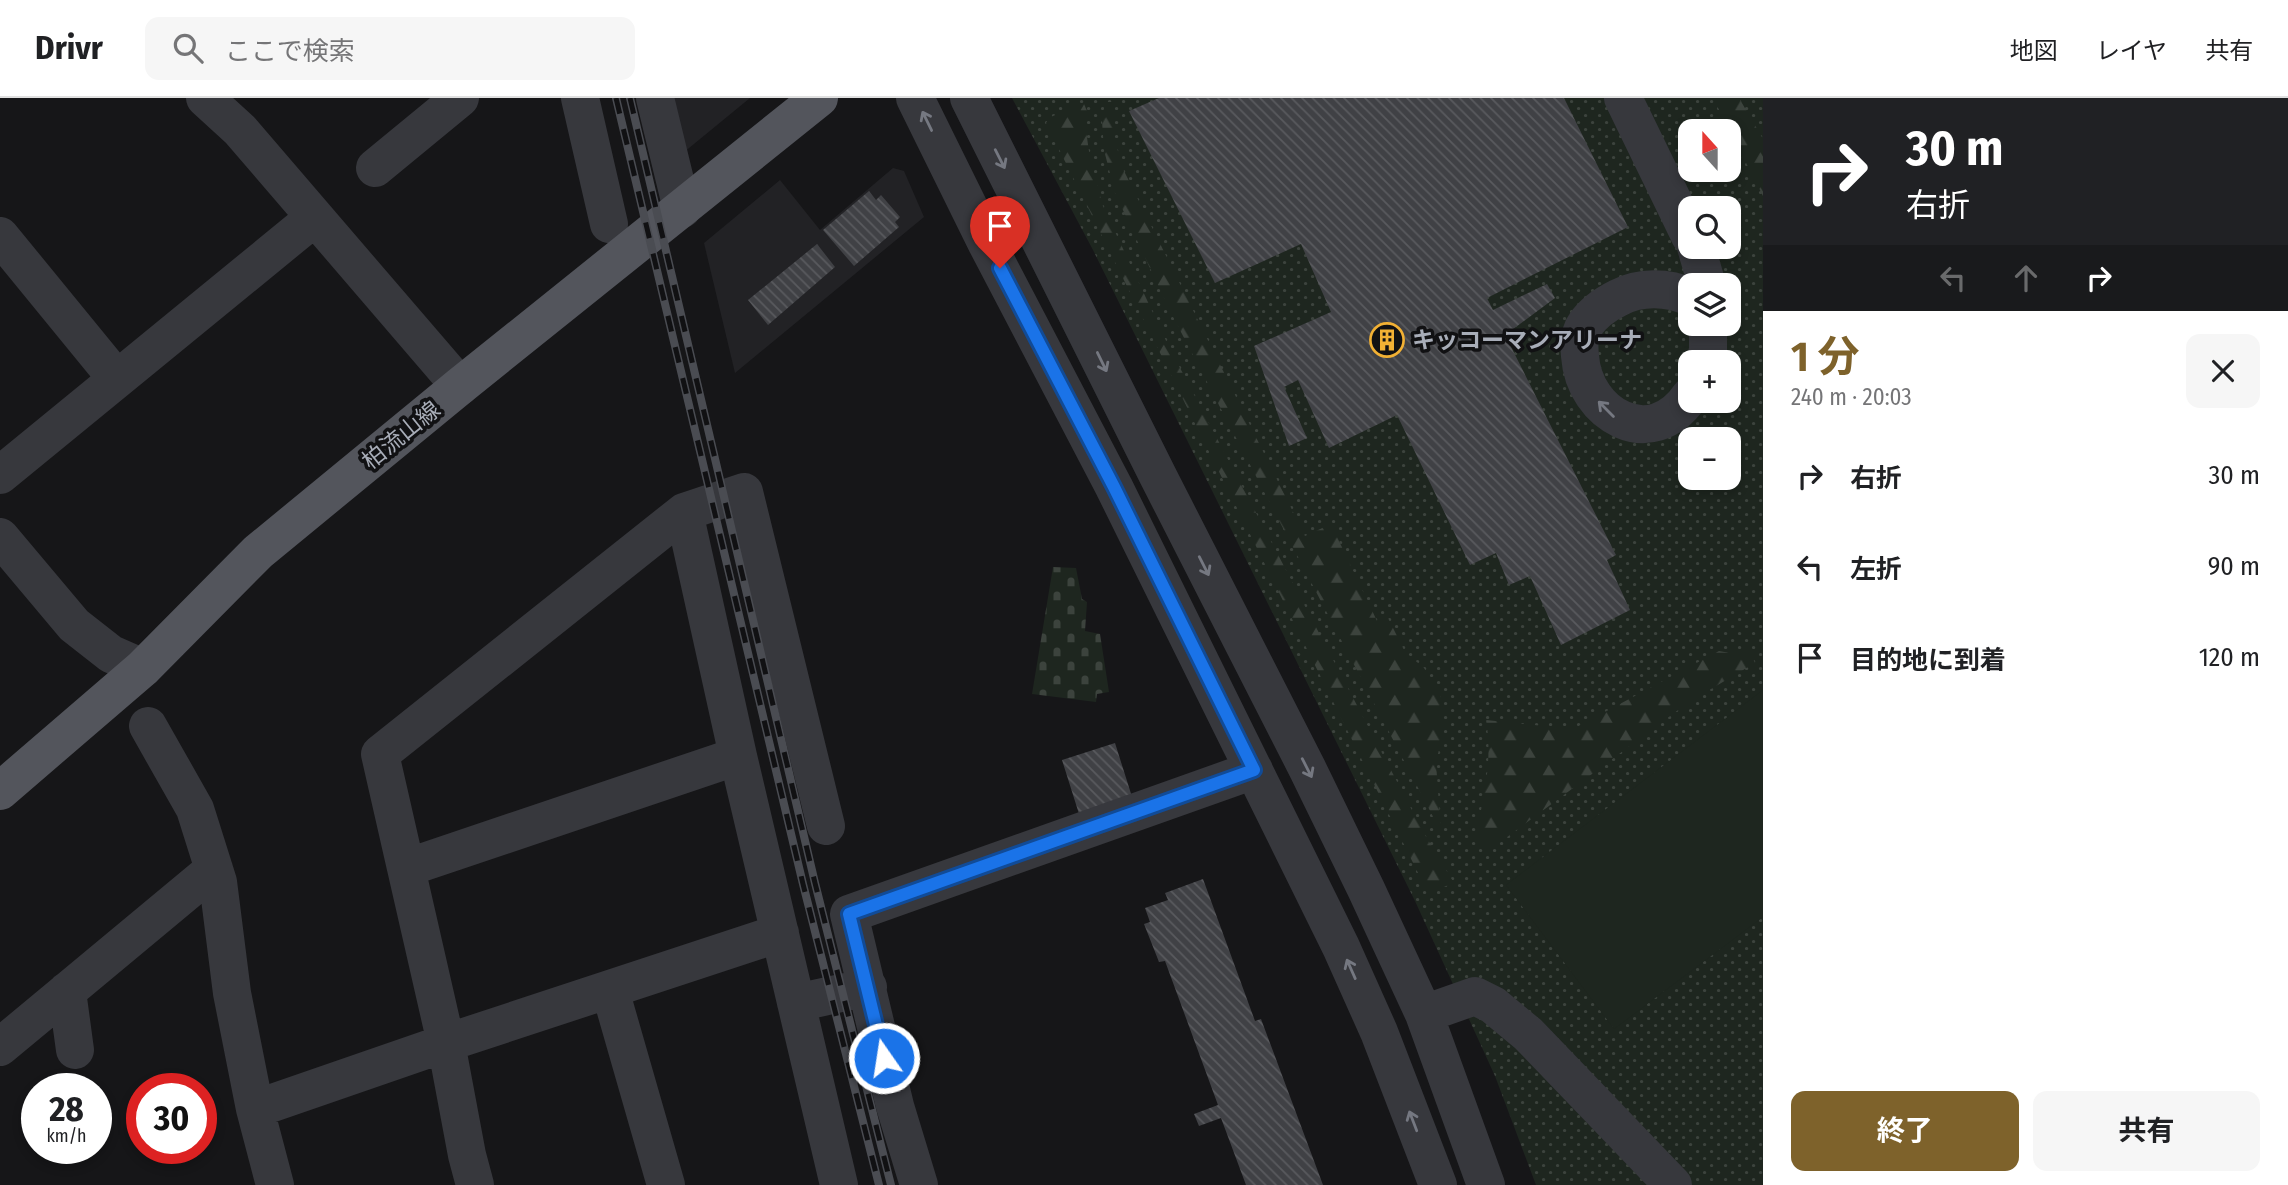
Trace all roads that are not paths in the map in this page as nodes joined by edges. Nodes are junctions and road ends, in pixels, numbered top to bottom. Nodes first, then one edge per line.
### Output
1 (460, 98) edge
2 (580, 98) edge
3 (655, 98) edge
4 (819, 98) edge
5 (915, 98) edge
6 (969, 98) edge
7 (1623, 98) edge
8 (226, 105) edge
9 (375, 168) dead end
10 (682, 209) junction
11 (1678, 212) edge
12 (314, 218) junction
13 (609, 224) dead end
14 (0, 236) edge
15 (1678, 250) edge
16 (1634, 292) junction
17 (1678, 293) edge
18 (117, 380) junction
19 (460, 386) junction
20 (1678, 409) edge
21 (0, 475) edge
22 (684, 512) junction
23 (0, 537) edge
24 (143, 668) junction
25 (148, 726) dead end
26 (738, 756) junction
27 (1254, 770) junction
28 (0, 791) edge
29 (826, 826) dead end
30 (406, 868) junction
31 (214, 869) junction
32 (780, 933) junction
33 (868, 987) junction
34 (610, 990) junction
35 (67, 991) junction
36 (796, 1003) junction
37 (1424, 1014) junction
38 (446, 1043) junction
39 (0, 1047) edge
40 (75, 1050) dead end
41 (255, 1109) junction
42 (275, 1185) edge
43 (475, 1185) edge
44 (666, 1185) edge
45 (839, 1185) edge
46 (919, 1185) edge
47 (1438, 1185) edge
48 (1486, 1185) edge
49 (1673, 1185) edge

1 - 9 street
2 - 13 street
3 - 10 street
4 - 10 main road, 柏流山線
27 -> 5 street
6 -> 37 street
7 - 11 street
8 - 12 street
10 - 19 main road, 柏流山線
12 - 18 street
12 - 19 street
14 - 18 street
15 - 16 street
16 - 17 street
20 -> 16 street
18 - 21 street
19 - 24 main road, 柏流山線
22 - 26 street
22 - 29 street
22 - 30 street
23 - 24 street
24 - 28 main road, 柏流山線
25 - 31 street
26 - 30 street
26 - 32 street
27 - 33 street
47 -> 27 street
30 - 38 street
31 - 35 street
31 - 41 street
32 - 34 street
32 - 36 street
33 - 36 street
33 - 46 street
34 - 38 street
34 - 44 street
35 - 39 street
35 - 40 street
36 - 45 street
37 - 48 street
37 - 49 street
38 - 41 street
38 - 43 street
41 - 42 street

